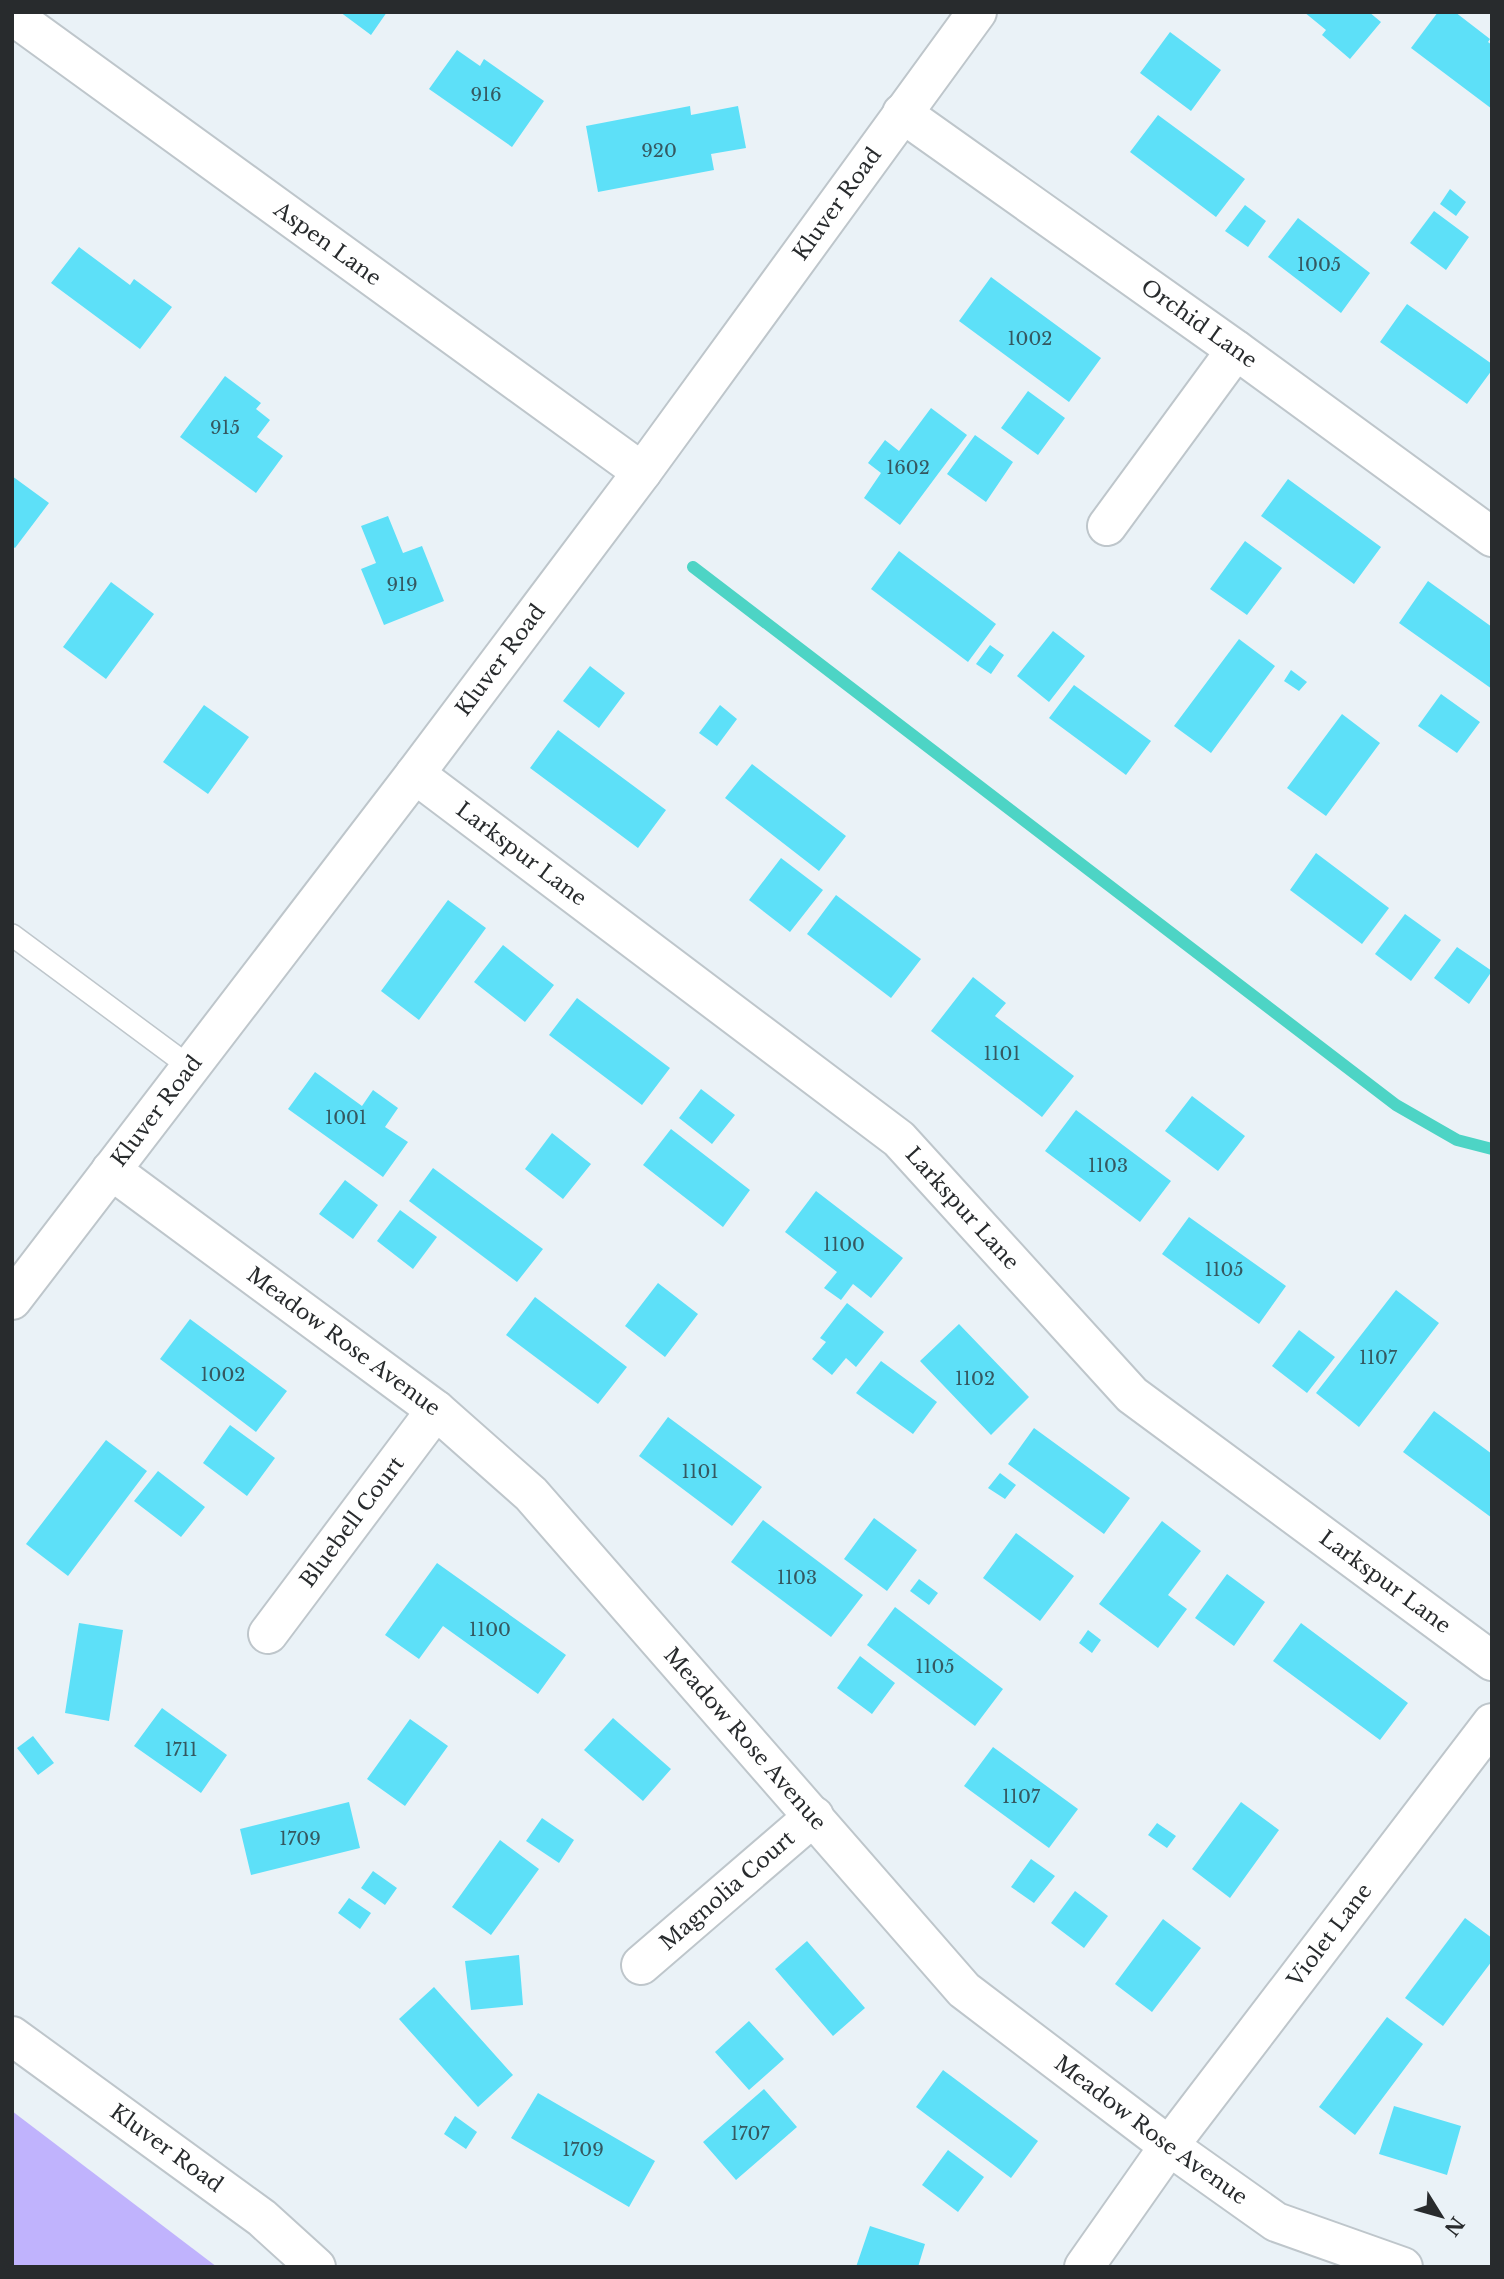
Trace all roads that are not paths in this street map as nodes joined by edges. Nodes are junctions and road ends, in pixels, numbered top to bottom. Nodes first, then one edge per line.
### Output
1 (977, 12) edge
2 (12, 15) edge
3 (902, 113) junction
4 (1236, 349) junction
5 (642, 472) junction
6 (1107, 526) dead end
7 (1492, 537) edge
8 (415, 774) junction
9 (12, 935) edge
10 (190, 1067) junction
11 (111, 1170) junction
12 (12, 1300) edge
13 (436, 1410) junction
14 (268, 1634) dead end
15 (1492, 1661) edge
16 (1492, 1723) edge
17 (814, 1816) junction
18 (641, 1965) dead end
19 (12, 2036) edge
20 (1169, 2146) junction
21 (316, 2267) edge
22 (1084, 2267) edge
23 (1403, 2267) edge

1 - 3 street, Kluver Road
2 - 5 street, Aspen Lane
3 - 4 street, Orchid Lane
3 - 5 street, Kluver Road
4 - 6 street
4 - 7 street, Orchid Lane
5 - 8 street, Kluver Road
8 - 10 street, Kluver Road
8 - 15 street, Larkspur Lane
9 - 10 lane
10 - 11 street, Kluver Road
11 - 12 street, Kluver Road
11 - 13 street, Meadow Rose Avenue
13 - 14 street, Bluebell Court
13 - 17 street, Meadow Rose Avenue
16 - 20 street, Violet Lane
17 - 18 street, Magnolia Court
17 - 20 street, Meadow Rose Avenue
19 - 21 street, Kluver Road
20 - 22 street, Violet Lane
20 - 23 street, Meadow Rose Avenue

